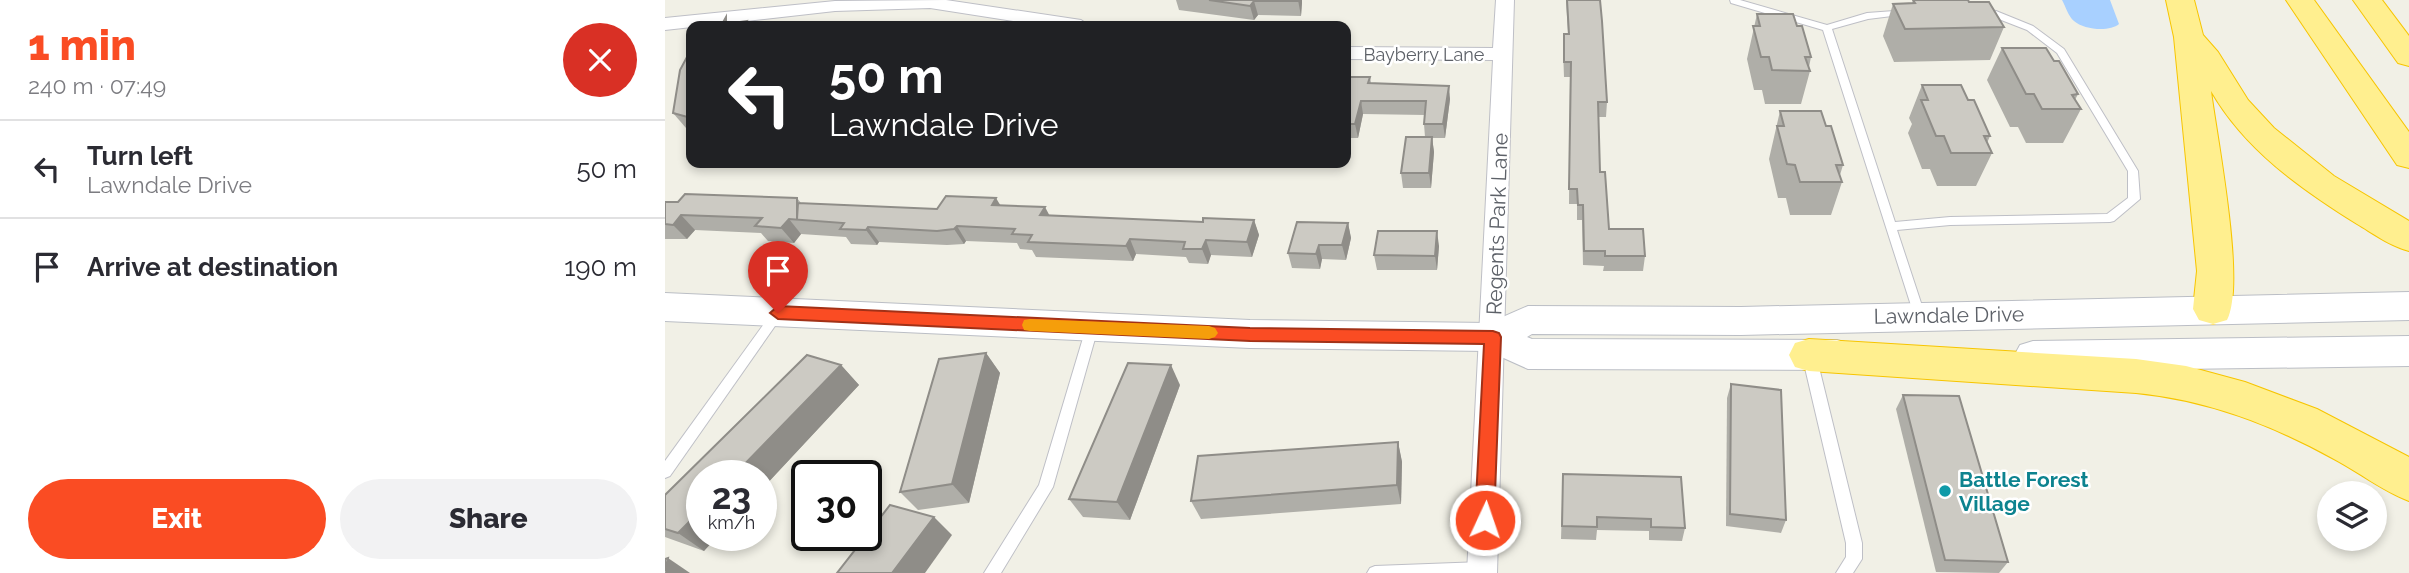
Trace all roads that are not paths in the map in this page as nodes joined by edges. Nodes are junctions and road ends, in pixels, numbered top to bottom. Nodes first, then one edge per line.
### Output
1 (1505, 0) edge
2 (2180, 0) edge
3 (2300, 0) edge
4 (2367, 0) edge
5 (1734, 1) edge
6 (877, 5) junction
7 (1918, 11) edge
8 (1968, 11) edge
9 (693, 21) edge
10 (866, 21) edge
11 (1048, 21) edge
12 (686, 22) edge
13 (665, 24) edge
14 (1827, 28) junction
15 (2189, 37) junction
16 (1351, 53) edge
17 (1503, 54) junction
18 (2409, 57) edge
19 (2409, 157) edge
20 (1891, 226) junction
21 (2409, 239) edge
22 (2409, 306) edge
23 (665, 307) edge
24 (2213, 309) junction
25 (778, 313) junction
26 (1919, 315) junction
27 (1092, 328) junction
28 (1493, 337) junction
29 (2409, 351) edge
30 (1809, 355) junction
31 (665, 472) edge
32 (2409, 481) edge
33 (1482, 571) edge
34 (992, 573) edge
35 (1375, 573) edge
36 (1844, 573) edge

1 - 17 street, Regents Park Lane
2 - 15 highway
3 - 19 highway
4 - 18 highway
5 - 14 lane
6 - 9 street
6 - 10 street
6 - 11 street
7 - 14 lane
8 - 20 lane
12 - 13 street
14 - 20 lane
15 - 21 highway
15 - 24 highway
16 - 17 street, Bayberry Lane
17 - 28 street, Regents Park Lane
20 - 26 lane
22 - 24 main road, Lawndale Drive
23 - 25 main road, Lawndale Drive
24 - 26 main road, Lawndale Drive
25 - 27 main road, Lawndale Drive
25 - 31 lane
26 - 28 main road, Lawndale Drive
27 - 28 main road, Lawndale Drive
27 - 34 lane
28 - 30 main road, Lawndale Drive
28 - 33 street, Regents Park Lane
29 - 30 main road, Lawndale Drive
30 - 32 highway
30 - 36 lane
33 - 35 lane

